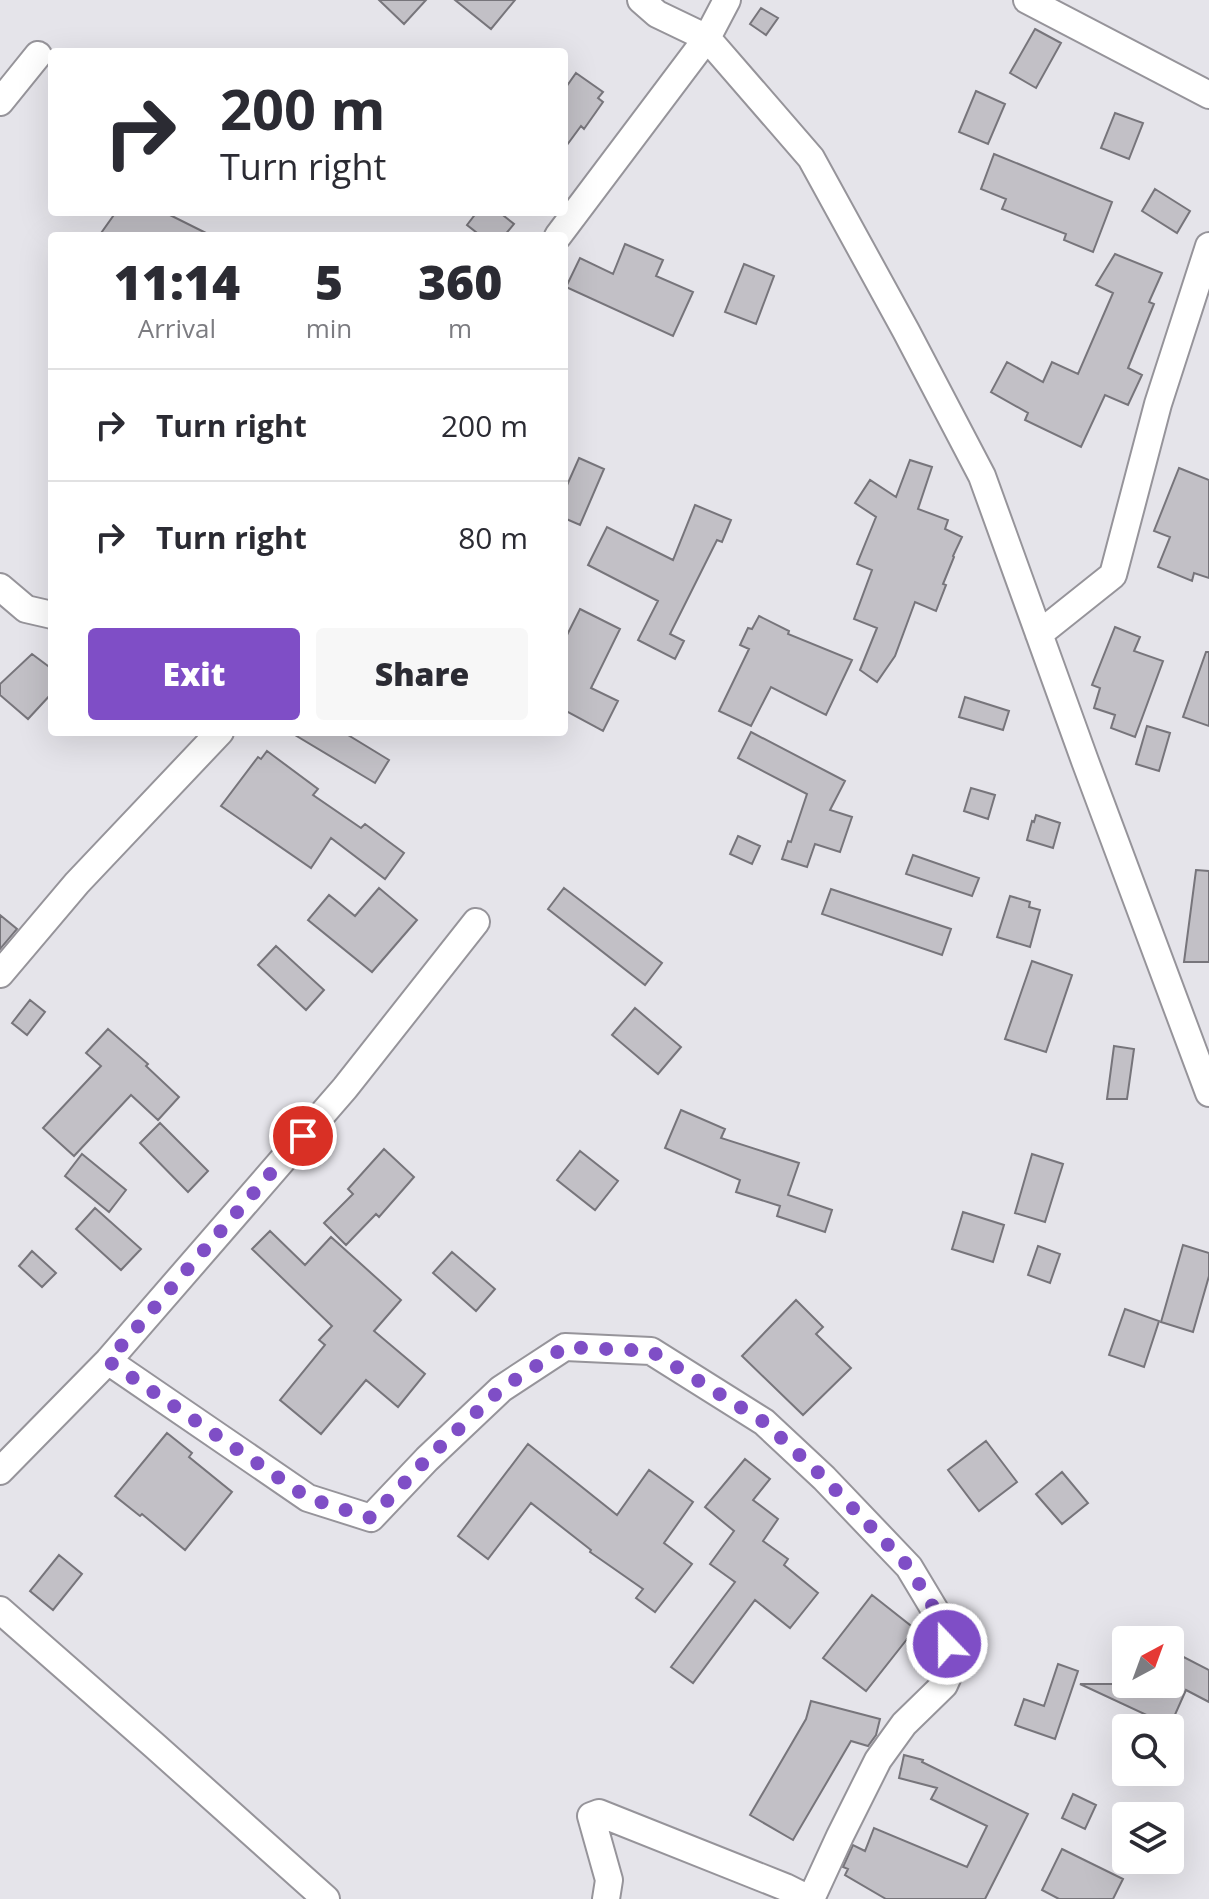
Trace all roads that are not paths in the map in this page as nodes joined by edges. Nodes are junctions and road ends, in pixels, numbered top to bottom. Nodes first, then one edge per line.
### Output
1 (641, 0) edge
2 (727, 0) edge
3 (1027, 0) edge
4 (707, 38) junction
5 (38, 55) dead end
6 (1209, 95) edge
7 (0, 102) edge
8 (561, 232) edge
9 (1209, 246) edge
10 (0, 587) edge
11 (48, 614) edge
12 (1039, 634) junction
13 (216, 736) edge
14 (476, 922) dead end
15 (0, 974) edge
16 (1209, 1093) edge
17 (108, 1361) junction
18 (0, 1471) edge
19 (0, 1610) edge
20 (326, 1899) edge
21 (606, 1899) edge
22 (810, 1899) edge

1 - 4 street
2 - 4 street
3 - 6 street
4 - 8 street
4 - 12 street
5 - 7 street
9 - 12 street
10 - 11 street
12 - 16 street
13 - 15 street
14 - 17 street
17 - 18 street
17 - 22 street
19 - 20 street
21 - 22 street

